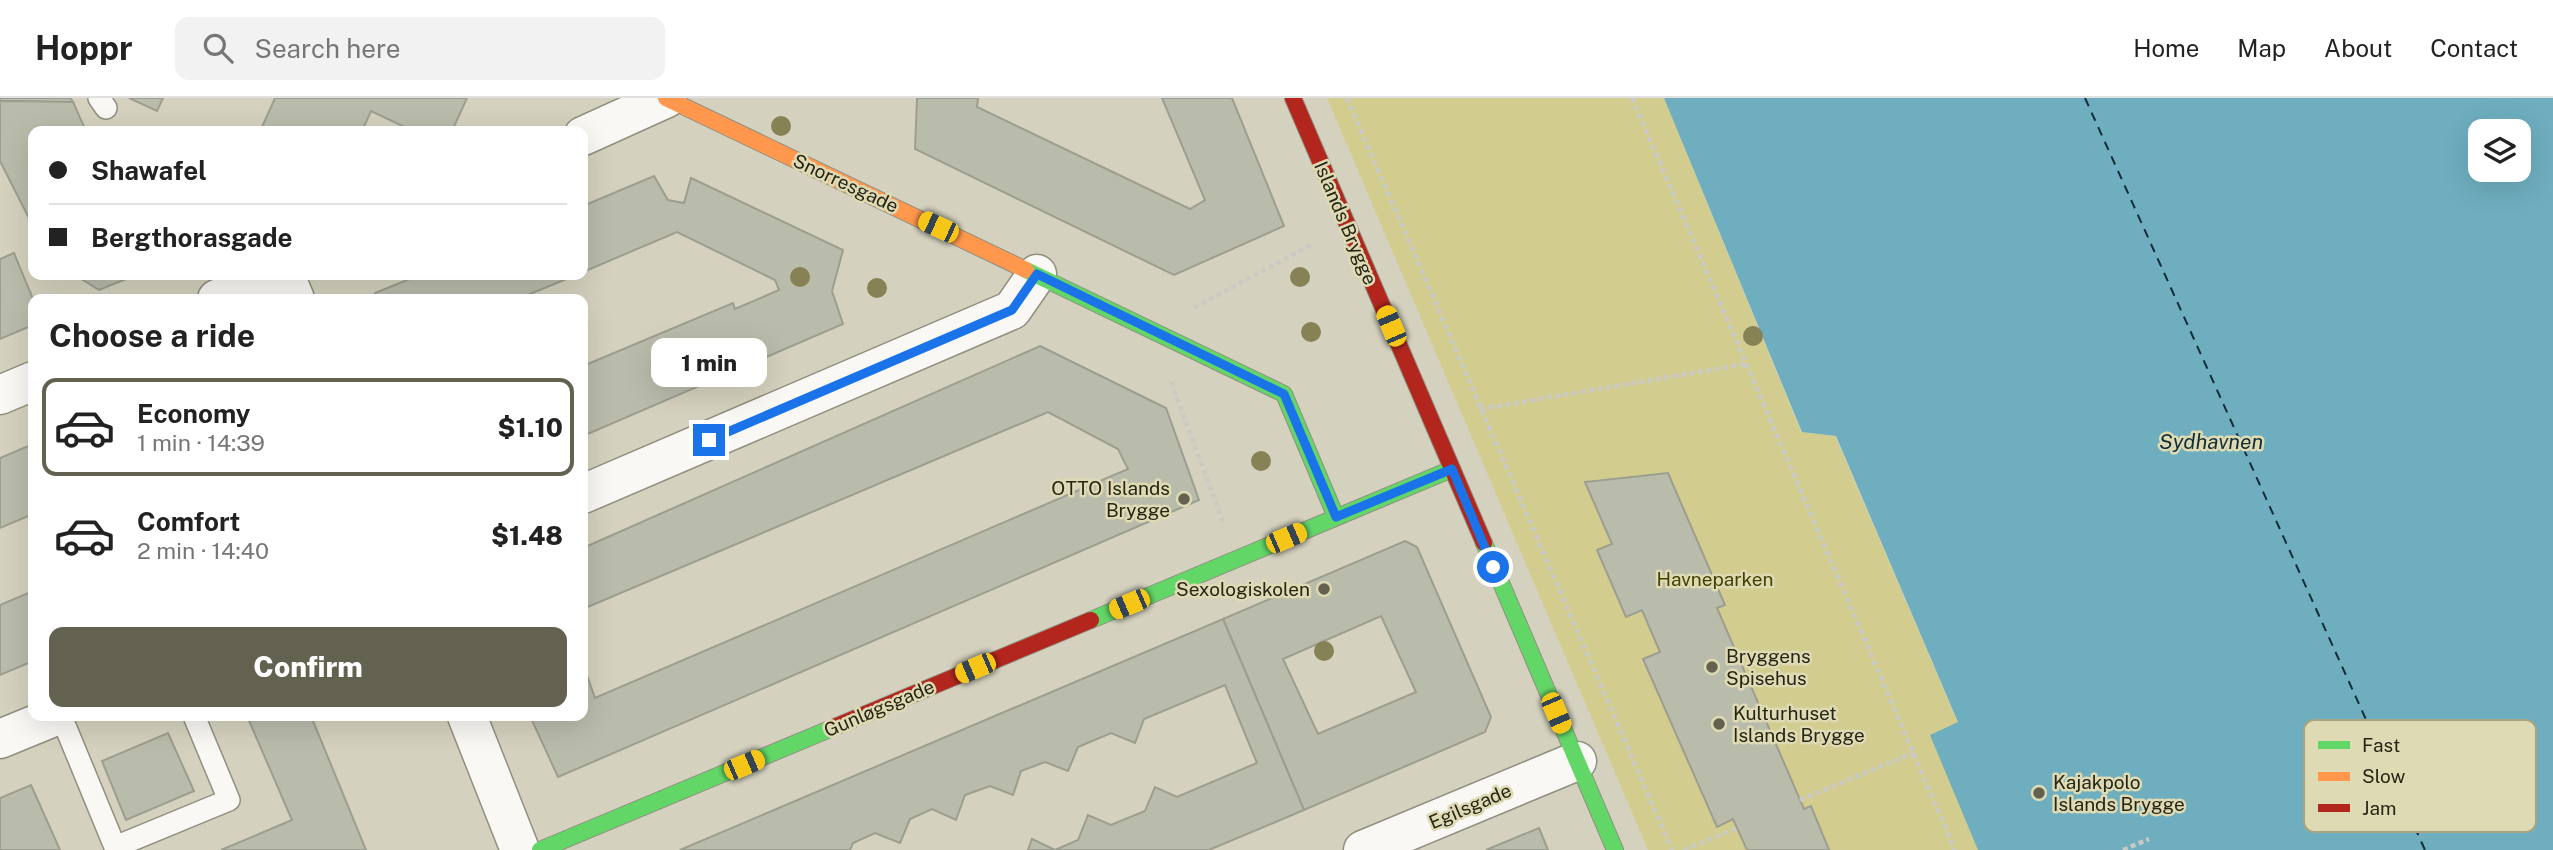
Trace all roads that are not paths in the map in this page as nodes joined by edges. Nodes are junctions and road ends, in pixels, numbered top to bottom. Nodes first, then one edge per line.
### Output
1 (666, 98) edge
2 (1293, 98) edge
3 (588, 134) edge
4 (1037, 274) junction
5 (262, 280) edge
6 (229, 294) edge
7 (28, 383) edge
8 (0, 395) edge
9 (1452, 469) junction
10 (588, 492) edge
11 (1336, 517) junction
12 (44, 721) edge
13 (63, 721) edge
14 (196, 721) edge
15 (469, 721) edge
16 (0, 739) edge
17 (1577, 761) junction
18 (520, 850) edge
19 (540, 850) edge
20 (1363, 850) edge
21 (1615, 850) edge

1 - 3 street
1 - 4 street, Snorresgade
2 - 9 street, Islands Brygge
4 - 10 street
4 - 11 street, Snorresgade
5 - 6 street
7 - 8 street
9 - 11 street, Gunløgsgade
9 - 17 street, Islands Brygge
11 - 19 street, Gunløgsgade
12 - 16 street
13 - 14 lane
15 - 18 street
17 - 20 street, Egilsgade
17 - 21 street, Islands Brygge

